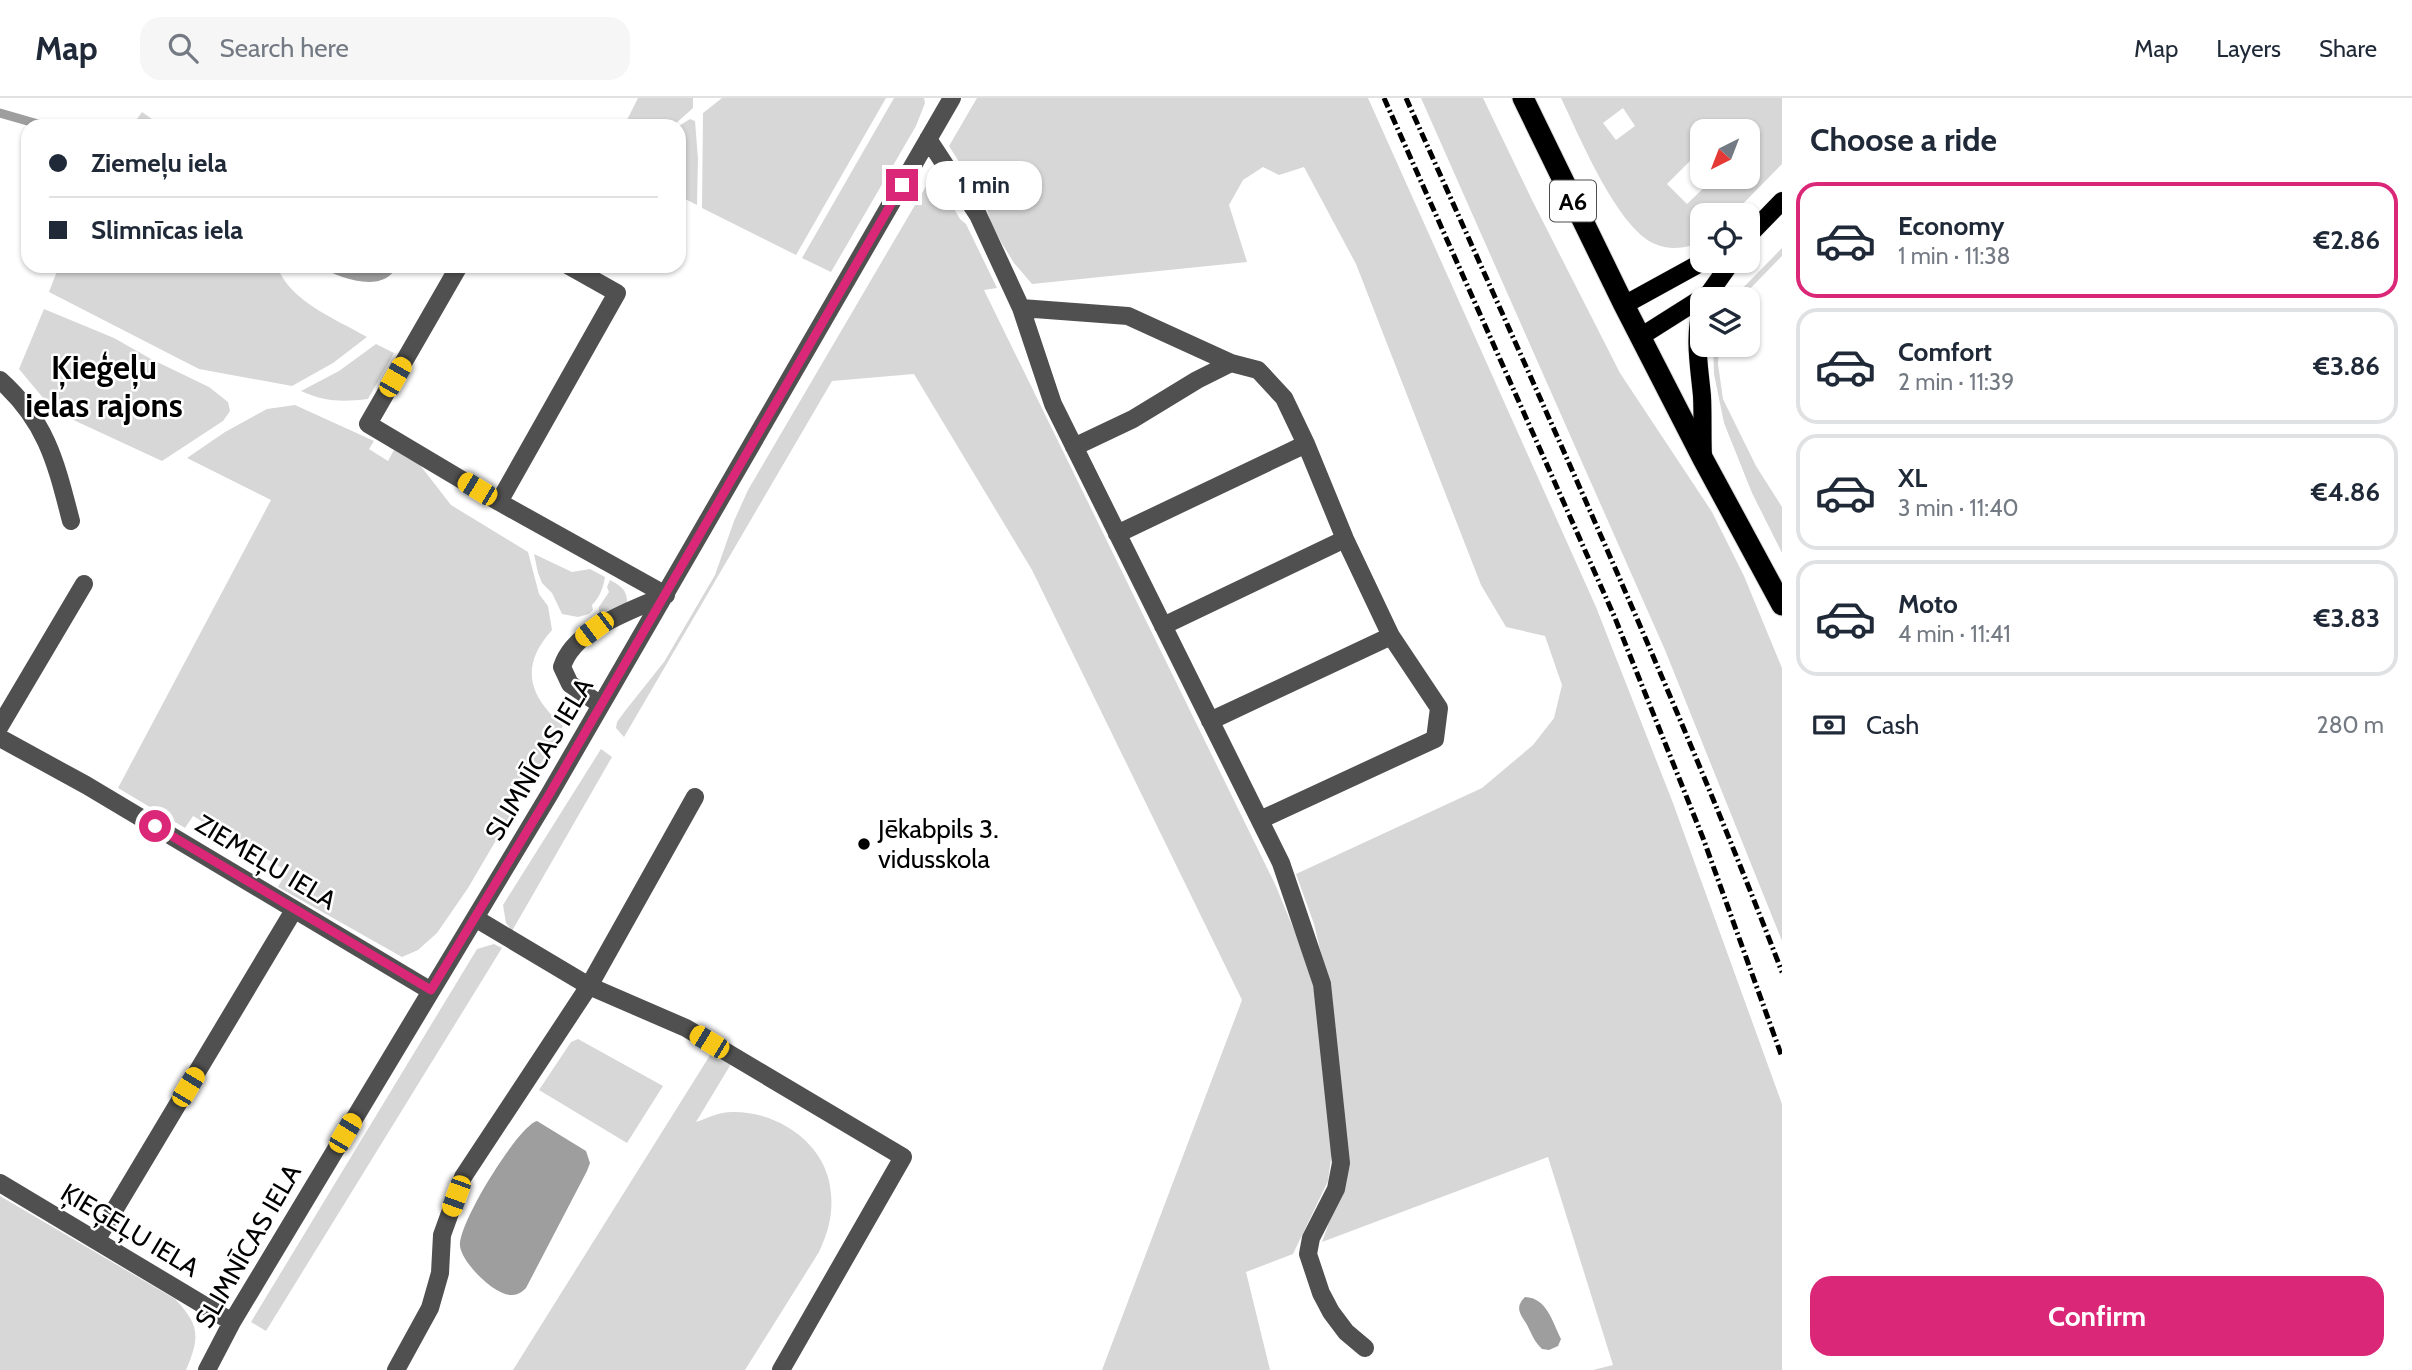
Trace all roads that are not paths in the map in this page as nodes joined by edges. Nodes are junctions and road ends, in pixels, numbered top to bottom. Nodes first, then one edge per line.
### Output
1 (952, 98) edge
2 (1523, 98) edge
3 (928, 139) junction
4 (1782, 201) edge
5 (1760, 224) edge
6 (1690, 269) edge
7 (455, 273) edge
8 (581, 273) edge
9 (1624, 305) junction
10 (1021, 308) junction
11 (1690, 308) edge
12 (1640, 337) junction
13 (1697, 357) edge
14 (1231, 363) junction
15 (0, 380) edge
16 (1306, 444) junction
17 (1074, 447) junction
18 (1703, 459) junction
19 (499, 502) junction
20 (71, 521) dead end
21 (1117, 534) junction
22 (1345, 539) junction
23 (84, 584) dead end
24 (666, 595) junction
25 (1782, 605) edge
26 (1163, 626) junction
27 (1391, 636) junction
28 (601, 705) junction
29 (1210, 721) junction
30 (0, 726) edge
31 (0, 738) edge
32 (695, 797) dead end
33 (1260, 820) junction
34 (294, 910) junction
35 (475, 918) junction
36 (589, 986) junction
37 (431, 990) junction
38 (0, 1183) edge
39 (97, 1240) junction
40 (232, 1322) junction
41 (1365, 1348) dead end
42 (207, 1370) edge
43 (397, 1370) edge
44 (781, 1370) edge

1 - 3 street, SLIMNĪCAS IELA
2 - 9 highway, A6
3 - 10 street
3 - 24 street, SLIMNĪCAS IELA
4 - 5 main road
6 - 9 main road
7 - 19 street
8 - 19 street
9 - 12 highway, A6
10 - 14 street
10 - 17 street
11 - 12 main road
12 - 18 highway, A6
13 - 18 main road, A6
14 - 16 street
14 - 17 street
15 - 20 street
16 - 21 street
16 - 22 street
17 - 21 street
18 - 25 highway, A6
19 - 24 street
21 - 26 street
22 - 26 street
22 - 27 street
23 - 30 street
24 - 28 street, SLIMNĪCAS IELA
24 - 28 street
26 - 29 street
27 - 29 street
27 - 33 street
28 - 35 street, SLIMNĪCAS IELA
29 - 33 street
31 - 34 street, ZIEMEĻU IELA
32 - 36 street
33 - 41 street
34 - 37 street, ZIEMEĻU IELA
34 - 39 street
35 - 36 street
35 - 37 street, SLIMNĪCAS IELA
36 - 43 street
36 - 44 street
37 - 40 street, SLIMNĪCAS IELA
38 - 39 street, ĶIEĢEĻU IELA
39 - 40 street, ĶIEĢEĻU IELA
40 - 42 street, SLIMNĪCAS IELA

